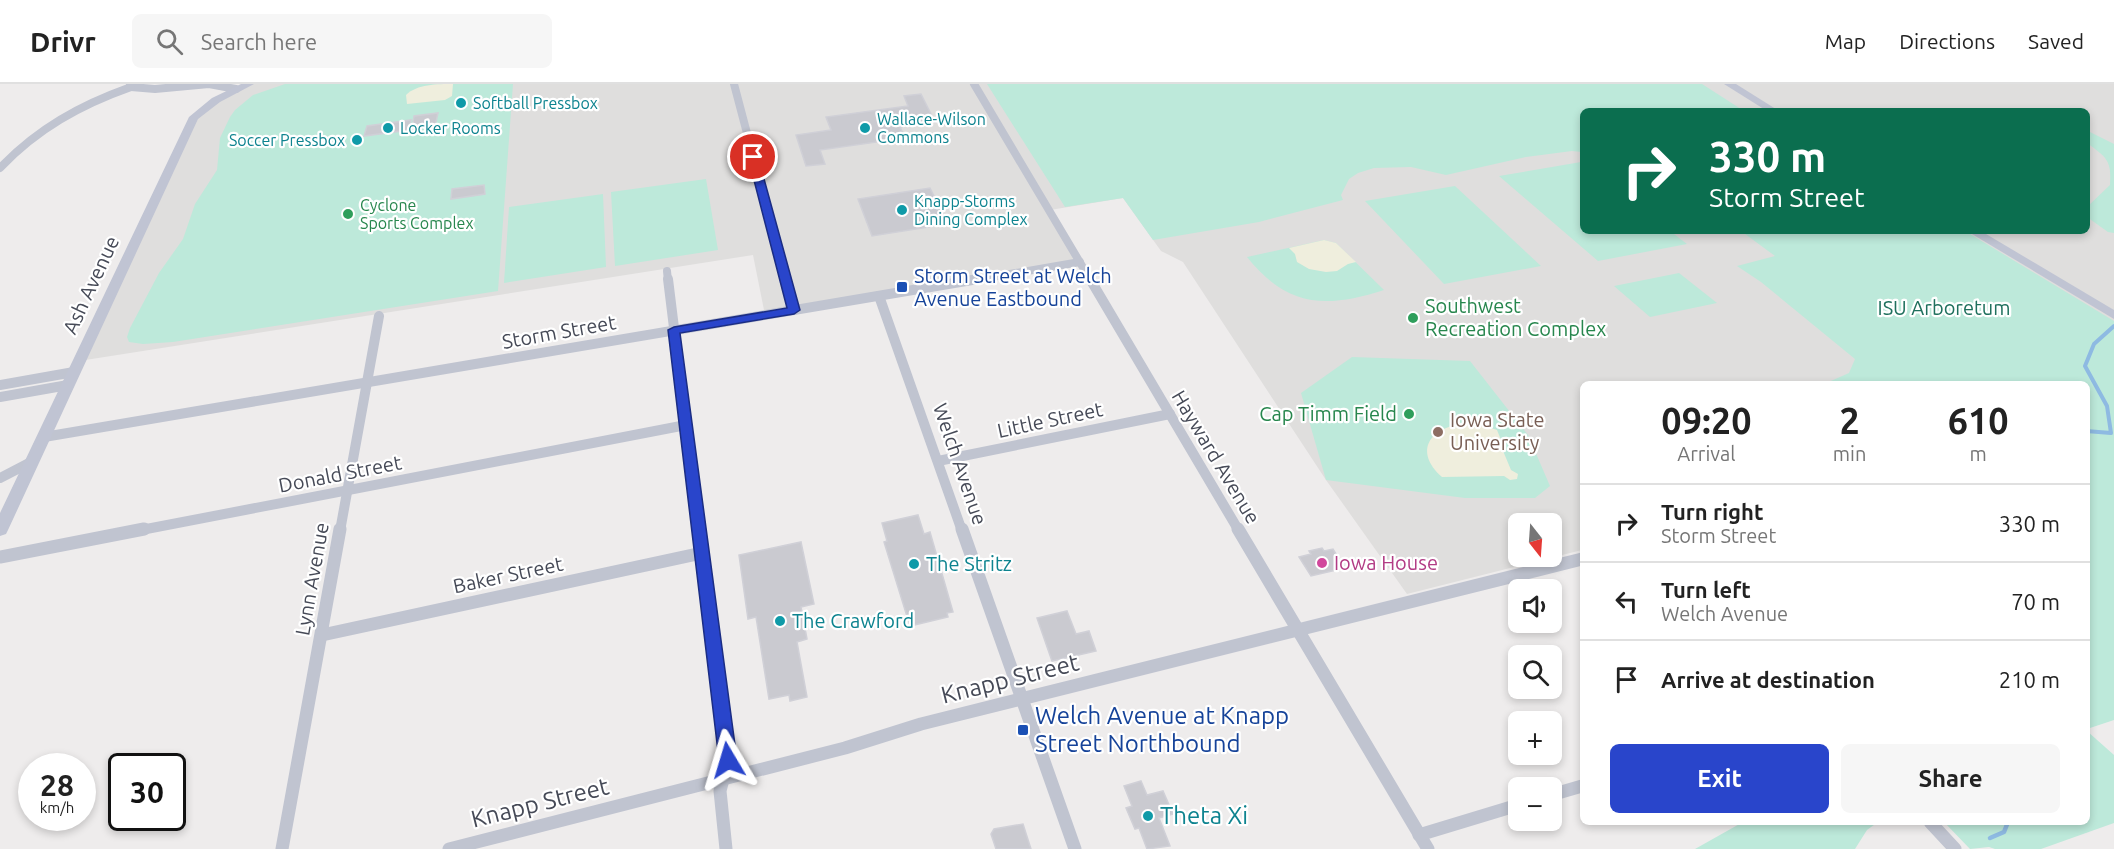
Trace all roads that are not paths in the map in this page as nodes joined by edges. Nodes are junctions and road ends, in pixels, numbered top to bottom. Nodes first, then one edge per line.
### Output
1 (249, 84) edge
2 (735, 84) edge
3 (974, 84) edge
4 (1729, 84) edge
5 (130, 85) edge
6 (236, 89) junction
7 (1769, 108) edge
8 (0, 168) edge
9 (1978, 234) edge
10 (1080, 262) junction
11 (667, 271) dead end
12 (879, 297) junction
13 (794, 310) junction
14 (2114, 315) edge
15 (379, 316) dead end
16 (674, 330) junction
17 (71, 379) junction
18 (368, 382) junction
19 (0, 385) edge
20 (0, 397) edge
21 (1170, 414) junction
22 (686, 425) junction
23 (44, 438) junction
24 (33, 461) junction
25 (938, 461) junction
26 (0, 478) edge
27 (348, 490) junction
28 (5, 508) edge
29 (0, 530) edge
30 (702, 553) junction
31 (0, 557) edge
32 (1580, 560) edge
33 (1298, 630) junction
34 (322, 635) junction
35 (1022, 699) junction
36 (722, 779) junction
37 (1580, 787) edge
38 (1562, 792) edge
39 (1508, 808) edge
40 (1933, 825) edge
41 (1419, 834) junction
42 (282, 849) edge
43 (449, 849) edge
44 (726, 849) edge
45 (1075, 849) edge
46 (1428, 849) edge
47 (1955, 849) edge

1 - 6 street, Ash Avenue
2 - 13 street
3 - 10 street, Hayward Avenue
4 - 7 street
5 - 6 street
5 - 8 street
6 - 17 street, Ash Avenue
9 - 14 street
10 - 12 street, Storm Street
10 - 21 street, Hayward Avenue
11 - 16 street
12 - 13 street, Storm Street
12 - 25 street, Welch Avenue
13 - 16 street, Storm Street
15 - 18 street, Lynn Avenue
16 - 18 street, Storm Street
16 - 22 street
17 - 19 street
17 - 20 street
17 - 23 street, Ash Avenue
18 - 23 street, Storm Street
18 - 27 street, Lynn Avenue
21 - 25 street, Little Street
21 - 33 street, Hayward Avenue
22 - 27 street, Donald Street
22 - 30 street
23 - 24 street, Ash Avenue
24 - 26 street
24 - 28 street, Ash Avenue
25 - 35 street, Welch Avenue
27 - 31 street, Donald Street
27 - 34 street, Lynn Avenue
28 - 29 street, Ash Avenue
30 - 34 street, Baker Street
30 - 36 street
32 - 33 street, Knapp Street
33 - 35 street, Knapp Street
33 - 41 street, Hayward Avenue
34 - 42 street, Lynn Avenue
35 - 36 street, Knapp Street
35 - 45 street, Welch Avenue
36 - 43 street, Knapp Street
36 - 44 street
37 - 38 street
39 - 41 street
40 - 47 street
41 - 46 street, Hayward Avenue

